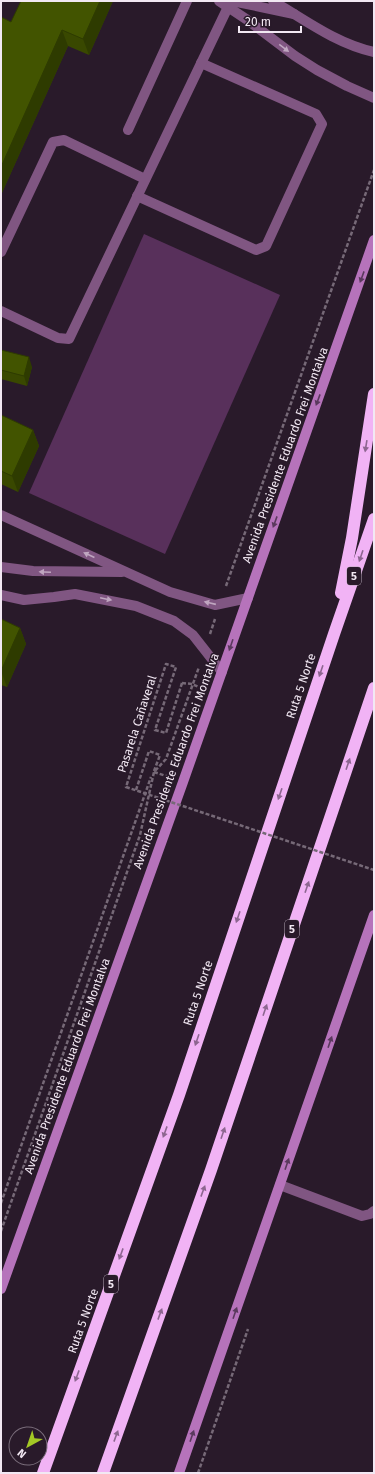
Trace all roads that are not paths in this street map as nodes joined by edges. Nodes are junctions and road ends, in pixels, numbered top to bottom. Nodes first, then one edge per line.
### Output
1 (187, 1) edge
2 (218, 1) edge
3 (272, 1) edge
4 (228, 7) junction
5 (294, 14) junction
6 (374, 52) edge
7 (201, 63) junction
8 (374, 98) edge
9 (128, 130) dead end
10 (145, 179) junction
11 (137, 196) junction
12 (374, 240) edge
13 (1, 252) edge
14 (1, 310) edge
15 (374, 394) edge
16 (1, 515) edge
17 (374, 519) edge
18 (1, 567) edge
19 (126, 572) junction
20 (1, 595) edge
21 (248, 598) junction
22 (334, 634) junction
23 (222, 672) junction
24 (374, 688) edge
25 (374, 915) edge
26 (280, 1185) junction
27 (374, 1211) edge
28 (4, 1273) edge
29 (1, 1289) edge
30 (43, 1473) edge
31 (103, 1473) edge
32 (179, 1473) edge

1 - 9 lane
2 - 4 lane
3 - 5 lane
4 - 5 lane
4 - 7 lane
4 -> 8 lane
5 - 6 lane
7 - 10 lane
7 - 11 lane
10 - 11 lane
10 - 13 lane
11 - 14 lane
12 -> 21 main road, Avenida Presidente Eduardo Frei Montalva
15 -> 22 highway
19 -> 16 lane
17 -> 22 highway, Ruta 5 Norte / 5
19 -> 18 lane
21 -> 19 lane
20 -> 23 lane
21 -> 23 main road, Avenida Presidente Eduardo Frei Montalva
22 -> 30 highway, Ruta 5 Norte / 5
23 - 28 main road, Avenida Presidente Eduardo Frei Montalva
31 -> 24 highway, 5
26 -> 25 main road
26 - 27 lane
32 -> 26 main road
28 - 29 main road, Avenida Presidente Eduardo Frei Montalva

